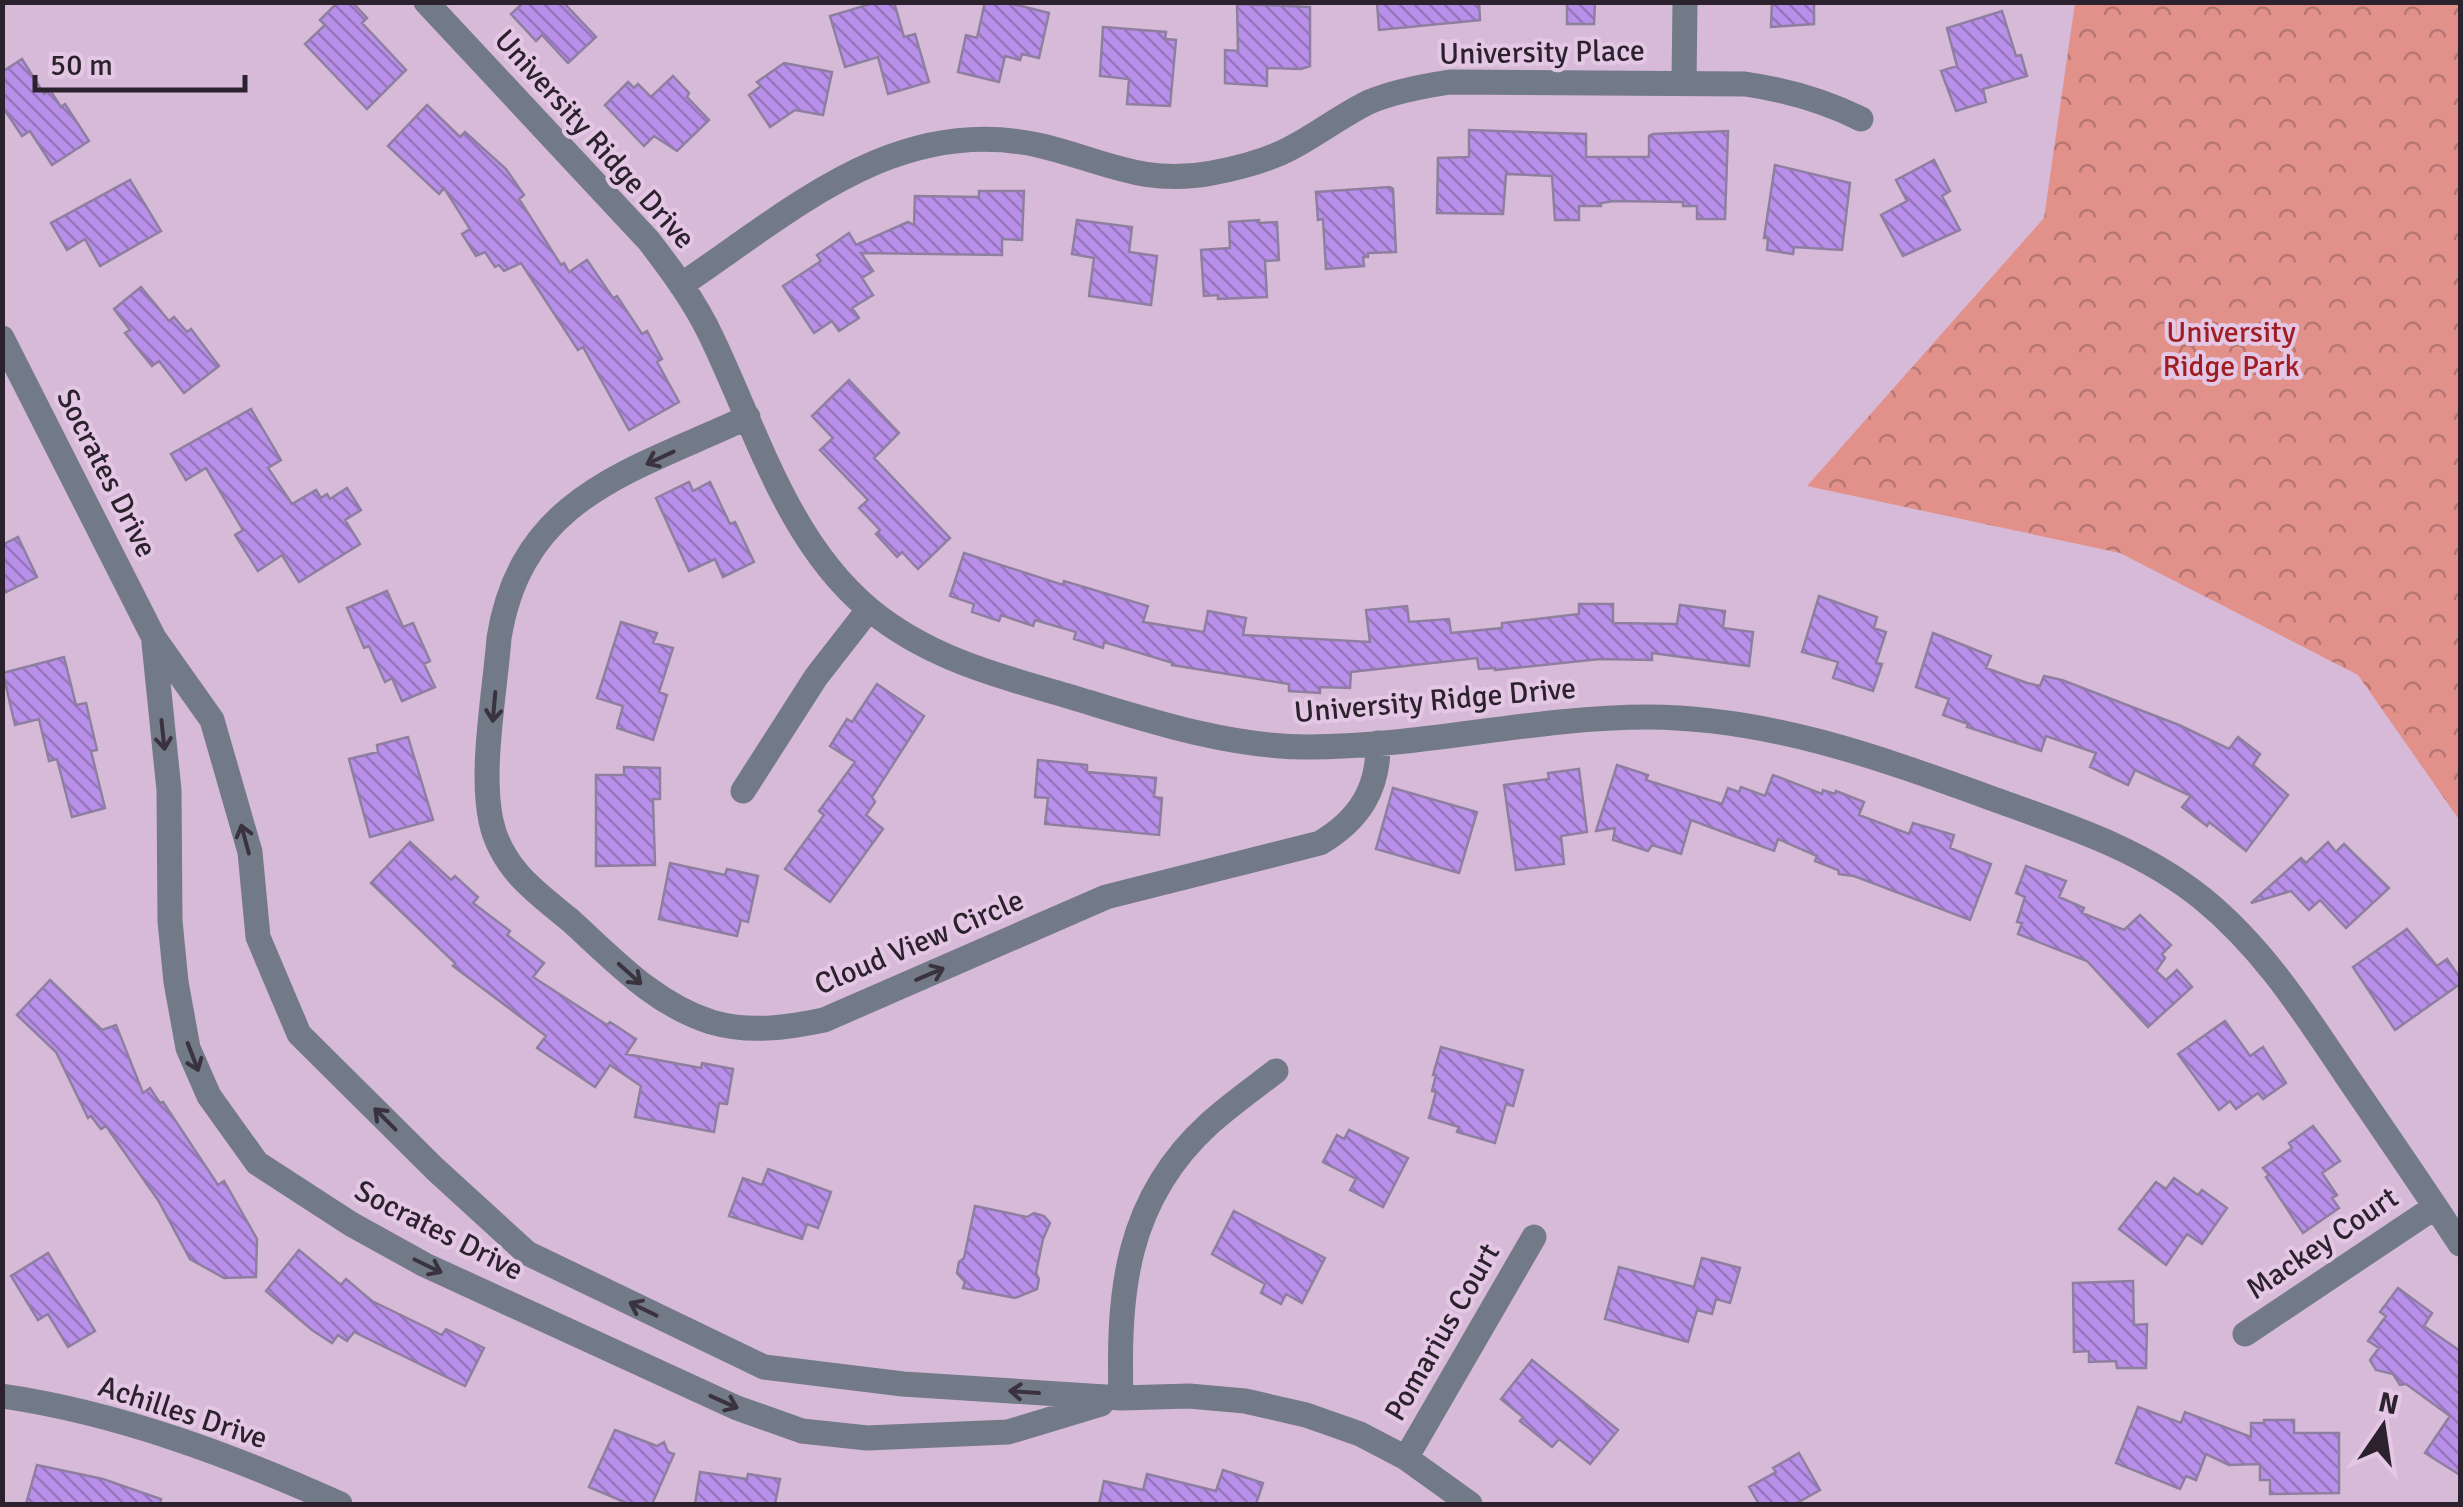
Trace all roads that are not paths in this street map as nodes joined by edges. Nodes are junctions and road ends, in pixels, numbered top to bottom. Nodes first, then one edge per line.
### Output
1 (426, 2) edge
2 (1686, 2) edge
3 (1684, 83) junction
4 (1861, 119) dead end
5 (682, 284) junction
6 (2, 338) edge
7 (748, 418) junction
8 (869, 609) junction
9 (154, 638) junction
10 (1378, 743) junction
11 (743, 791) dead end
12 (1276, 1071) dead end
13 (2436, 1207) junction
14 (1534, 1237) dead end
15 (2460, 1244) edge
16 (2246, 1334) dead end
17 (2, 1396) edge
18 (1121, 1398) junction
19 (1406, 1458) junction
20 (340, 1504) edge
21 (1470, 1504) edge

1 - 5 street, University Ridge Drive
2 - 3 street
3 - 4 street, University Place
3 - 5 street, University Place
5 - 7 street, University Ridge Drive
6 - 9 street, Socrates Drive
7 - 8 street, University Ridge Drive
7 -> 10 street, Cloud View Circle
8 - 10 street, University Ridge Drive
8 - 11 street
18 -> 9 street, Socrates Drive
9 -> 18 street, Socrates Drive
10 - 13 street, University Ridge Drive
12 - 18 street
13 - 15 street, University Ridge Drive
13 - 16 street, Mackey Court
14 - 19 street, Pomarius Court
17 - 20 street, Achilles Drive
18 - 19 street, Socrates Drive
19 - 21 street, Socrates Drive

